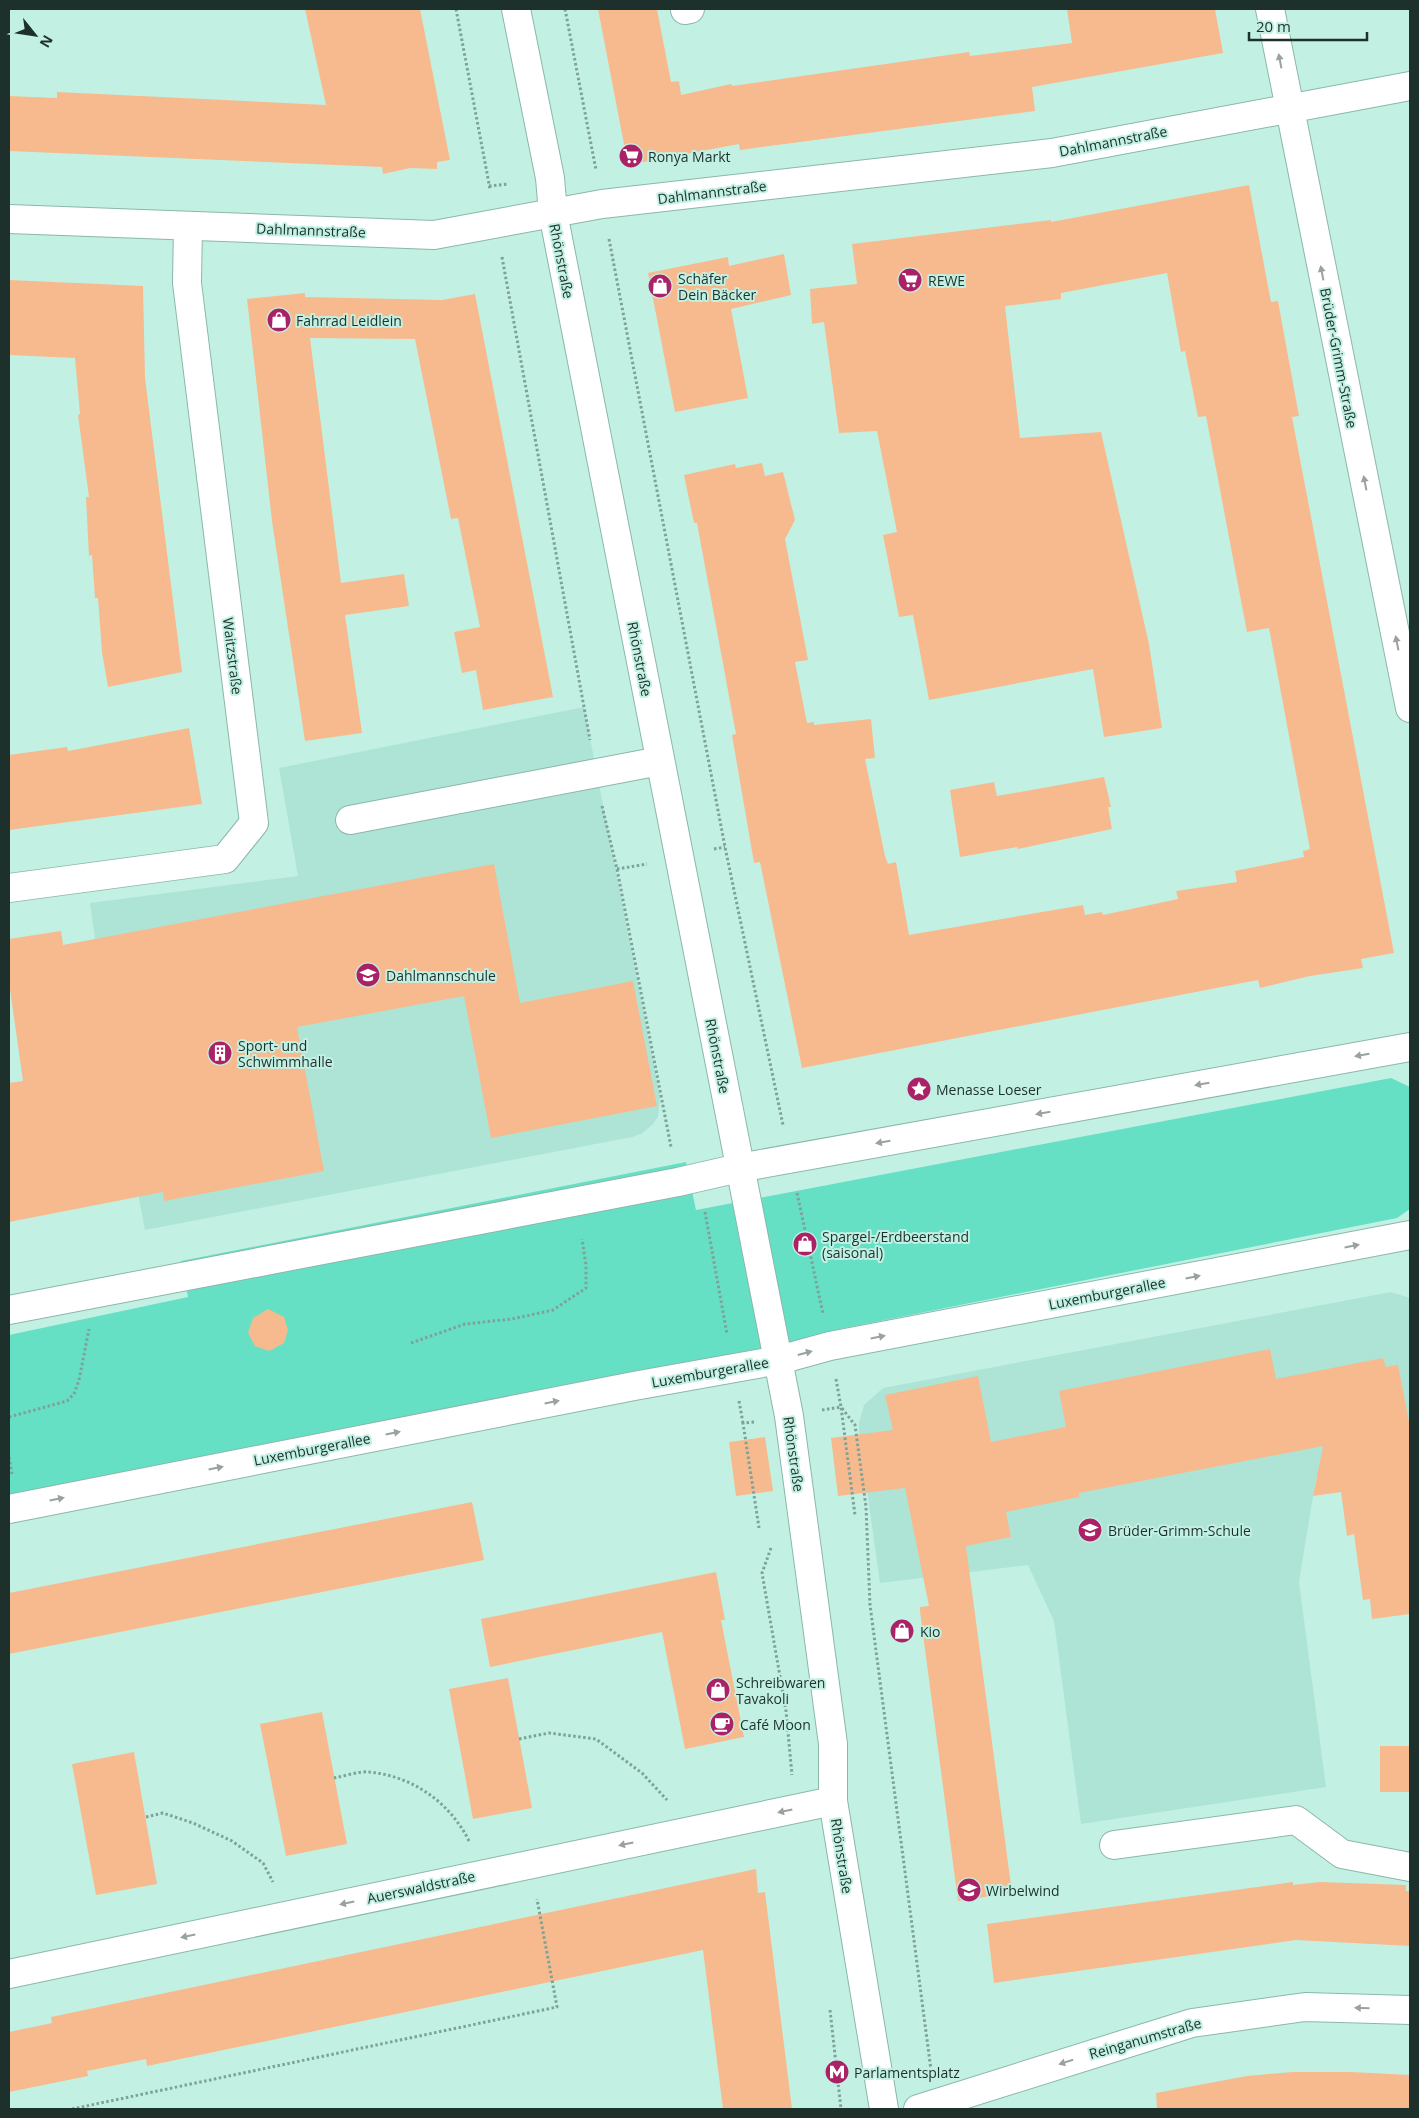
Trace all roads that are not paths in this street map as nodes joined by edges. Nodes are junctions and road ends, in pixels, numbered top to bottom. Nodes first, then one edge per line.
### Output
1 (516, 9) edge
2 (1270, 9) edge
3 (1410, 86) edge
4 (1289, 109) junction
5 (553, 213) junction
6 (9, 219) edge
7 (188, 226) junction
8 (1410, 708) edge
9 (660, 761) junction
10 (350, 820) dead end
11 (9, 888) edge
12 (1410, 1047) edge
13 (739, 1168) junction
14 (1410, 1235) edge
15 (9, 1310) edge
16 (779, 1360) junction
17 (9, 1508) edge
18 (833, 1801) junction
19 (1114, 1845) dead end
20 (1410, 1867) edge
21 (9, 1974) edge
22 (1410, 2010) edge
23 (884, 2109) edge
24 (918, 2109) edge

1 - 5 street, Rhönstraße
4 -> 2 street, Brüder-Grimm-Straße
3 - 4 street, Dahlmannstraße
4 - 5 street, Dahlmannstraße
8 -> 4 street, Brüder-Grimm-Straße
5 - 7 street, Dahlmannstraße
5 - 9 street, Rhönstraße
6 - 7 street, Dahlmannstraße
7 - 11 street, Waitzstraße
9 - 10 street
9 - 13 street, Rhönstraße
12 -> 13 street
13 - 15 street
13 - 16 street, Rhönstraße
16 -> 14 street, Luxemburgerallee
17 -> 16 street, Luxemburgerallee
16 - 18 street, Rhönstraße
18 -> 21 street, Auerswaldstraße
18 - 23 street, Rhönstraße
19 - 20 street
22 -> 24 street, Reinganumstraße

